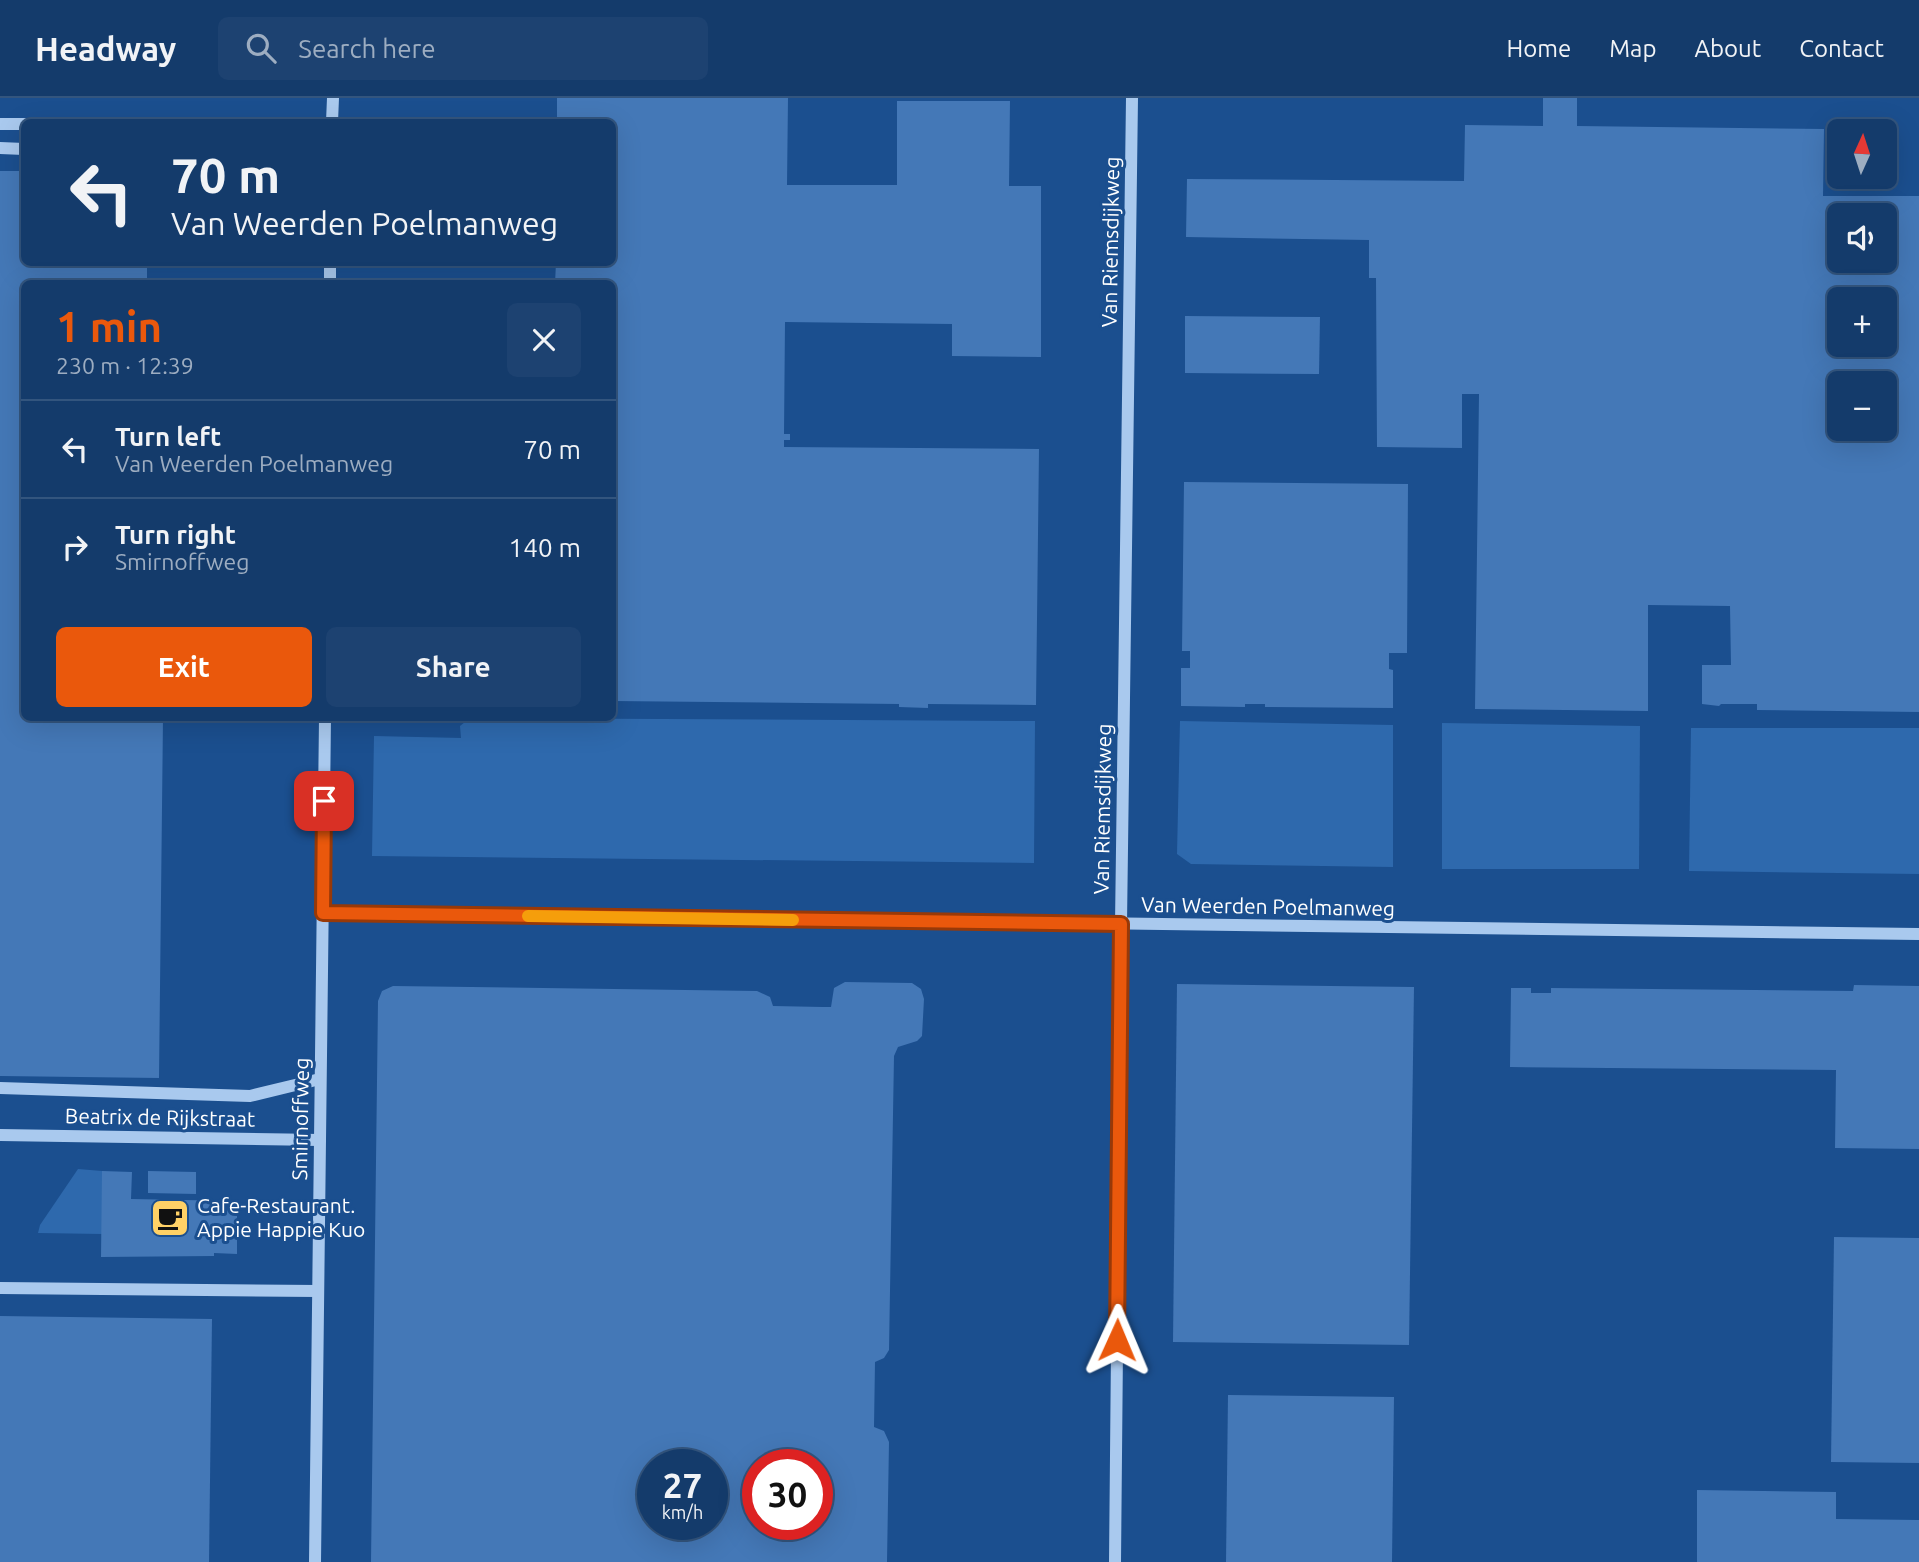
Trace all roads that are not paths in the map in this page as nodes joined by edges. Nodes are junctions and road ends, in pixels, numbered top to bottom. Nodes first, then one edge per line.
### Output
1 (332, 98) edge
2 (1132, 98) edge
3 (332, 119) edge
4 (0, 124) edge
5 (21, 124) edge
6 (0, 148) edge
7 (21, 149) edge
8 (325, 721) edge
9 (323, 913) junction
10 (1121, 924) junction
11 (1919, 934) edge
12 (320, 1079) junction
13 (0, 1088) edge
14 (0, 1135) edge
15 (320, 1140) junction
16 (0, 1288) edge
17 (318, 1291) junction
18 (315, 1562) edge
19 (1115, 1562) edge

1 - 3 street
2 - 10 street, Van Riemsdijkweg
4 - 5 street
6 - 7 street
8 - 9 street, Smirnoffweg
9 - 10 street, Van Weerden Poelmanweg
9 - 12 street, Smirnoffweg
10 - 11 street, Van Weerden Poelmanweg
10 - 19 street, Van Riemsdijkweg
12 - 13 street
12 - 15 street, Smirnoffweg
14 - 15 street, Beatrix de Rijkstraat
15 - 17 street, Smirnoffweg
16 - 17 street
17 - 18 street, Smirnoffweg

